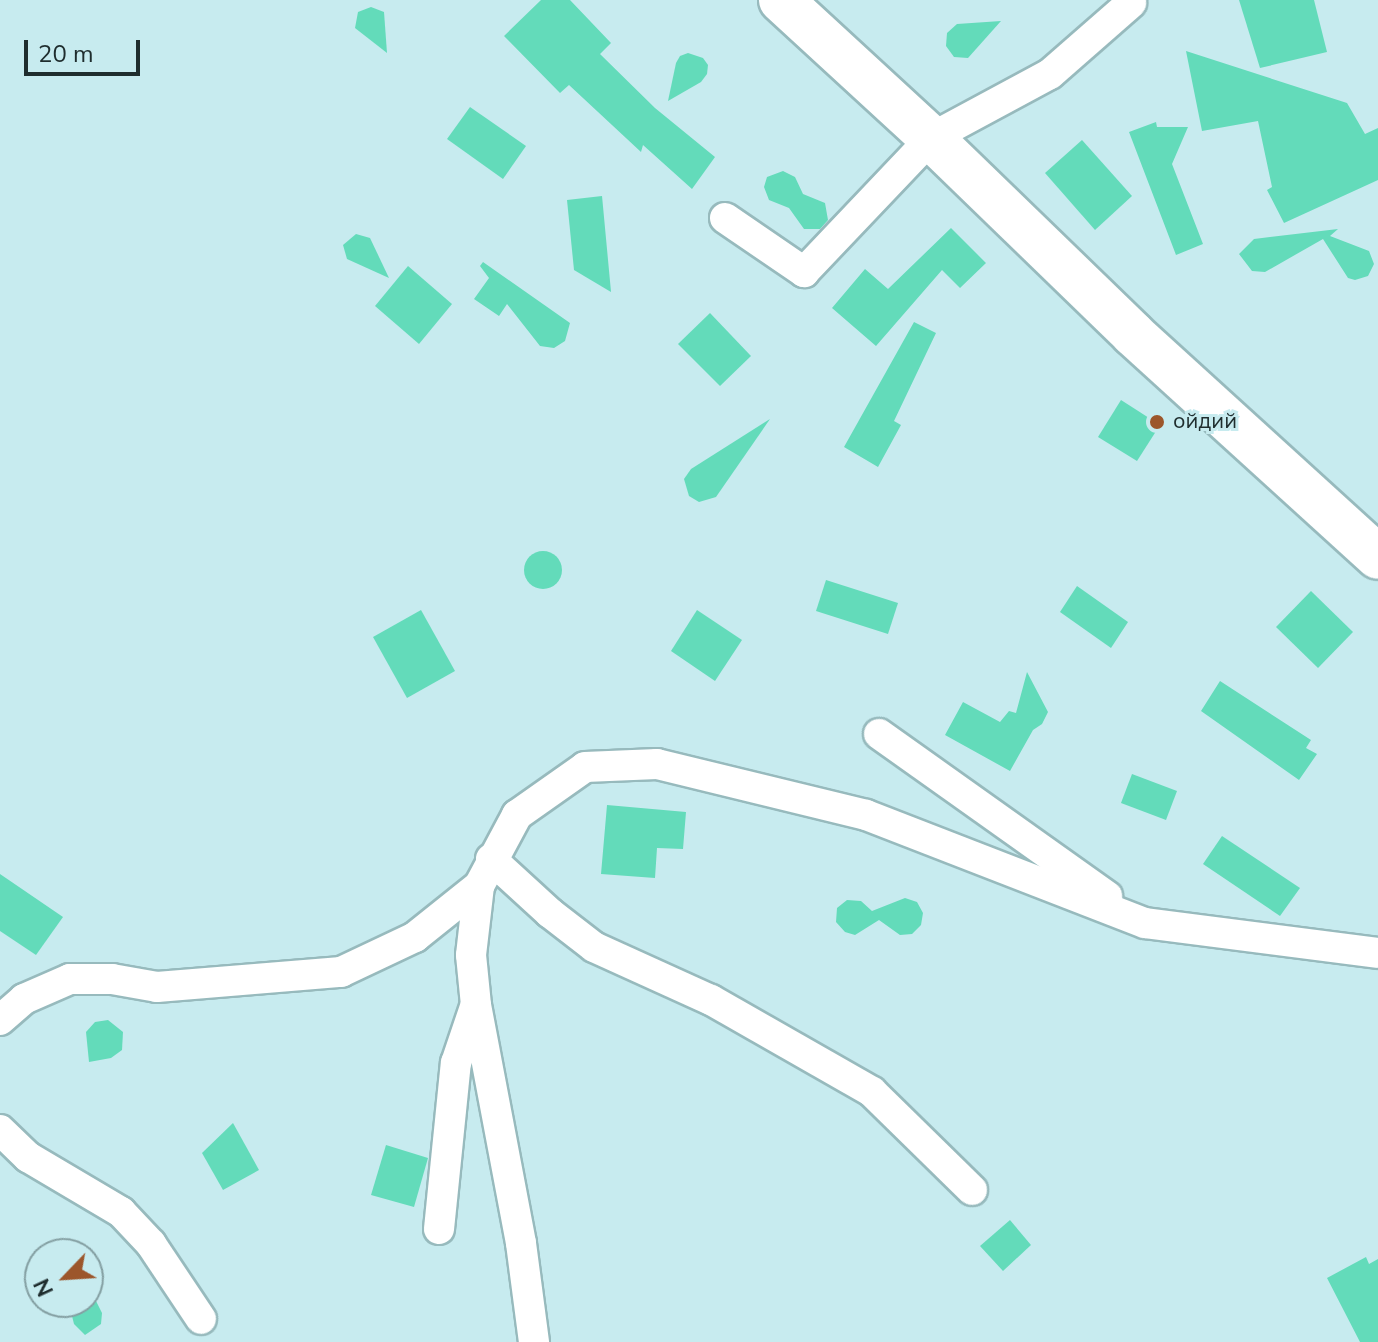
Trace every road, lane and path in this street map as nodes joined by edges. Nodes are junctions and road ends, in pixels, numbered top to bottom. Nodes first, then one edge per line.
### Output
1 (781, 0) edge
2 (1131, 3) dead end
3 (931, 138) junction
4 (725, 218) dead end
5 (1378, 557) edge
6 (879, 734) dead end
7 (485, 873) junction
8 (1145, 923) junction
9 (1378, 953) edge
10 (476, 1005) junction
11 (0, 1020) edge
12 (0, 1130) edge
13 (972, 1190) dead end
14 (439, 1229) dead end
15 (201, 1319) dead end
16 (534, 1342) edge

1 - 3 main road
2 - 3 street
3 - 4 street
3 - 5 main road
6 - 8 street
7 - 8 street
7 - 10 street
7 - 11 street
7 - 13 street
8 - 9 street
10 - 14 street
10 - 16 street
12 - 15 street

